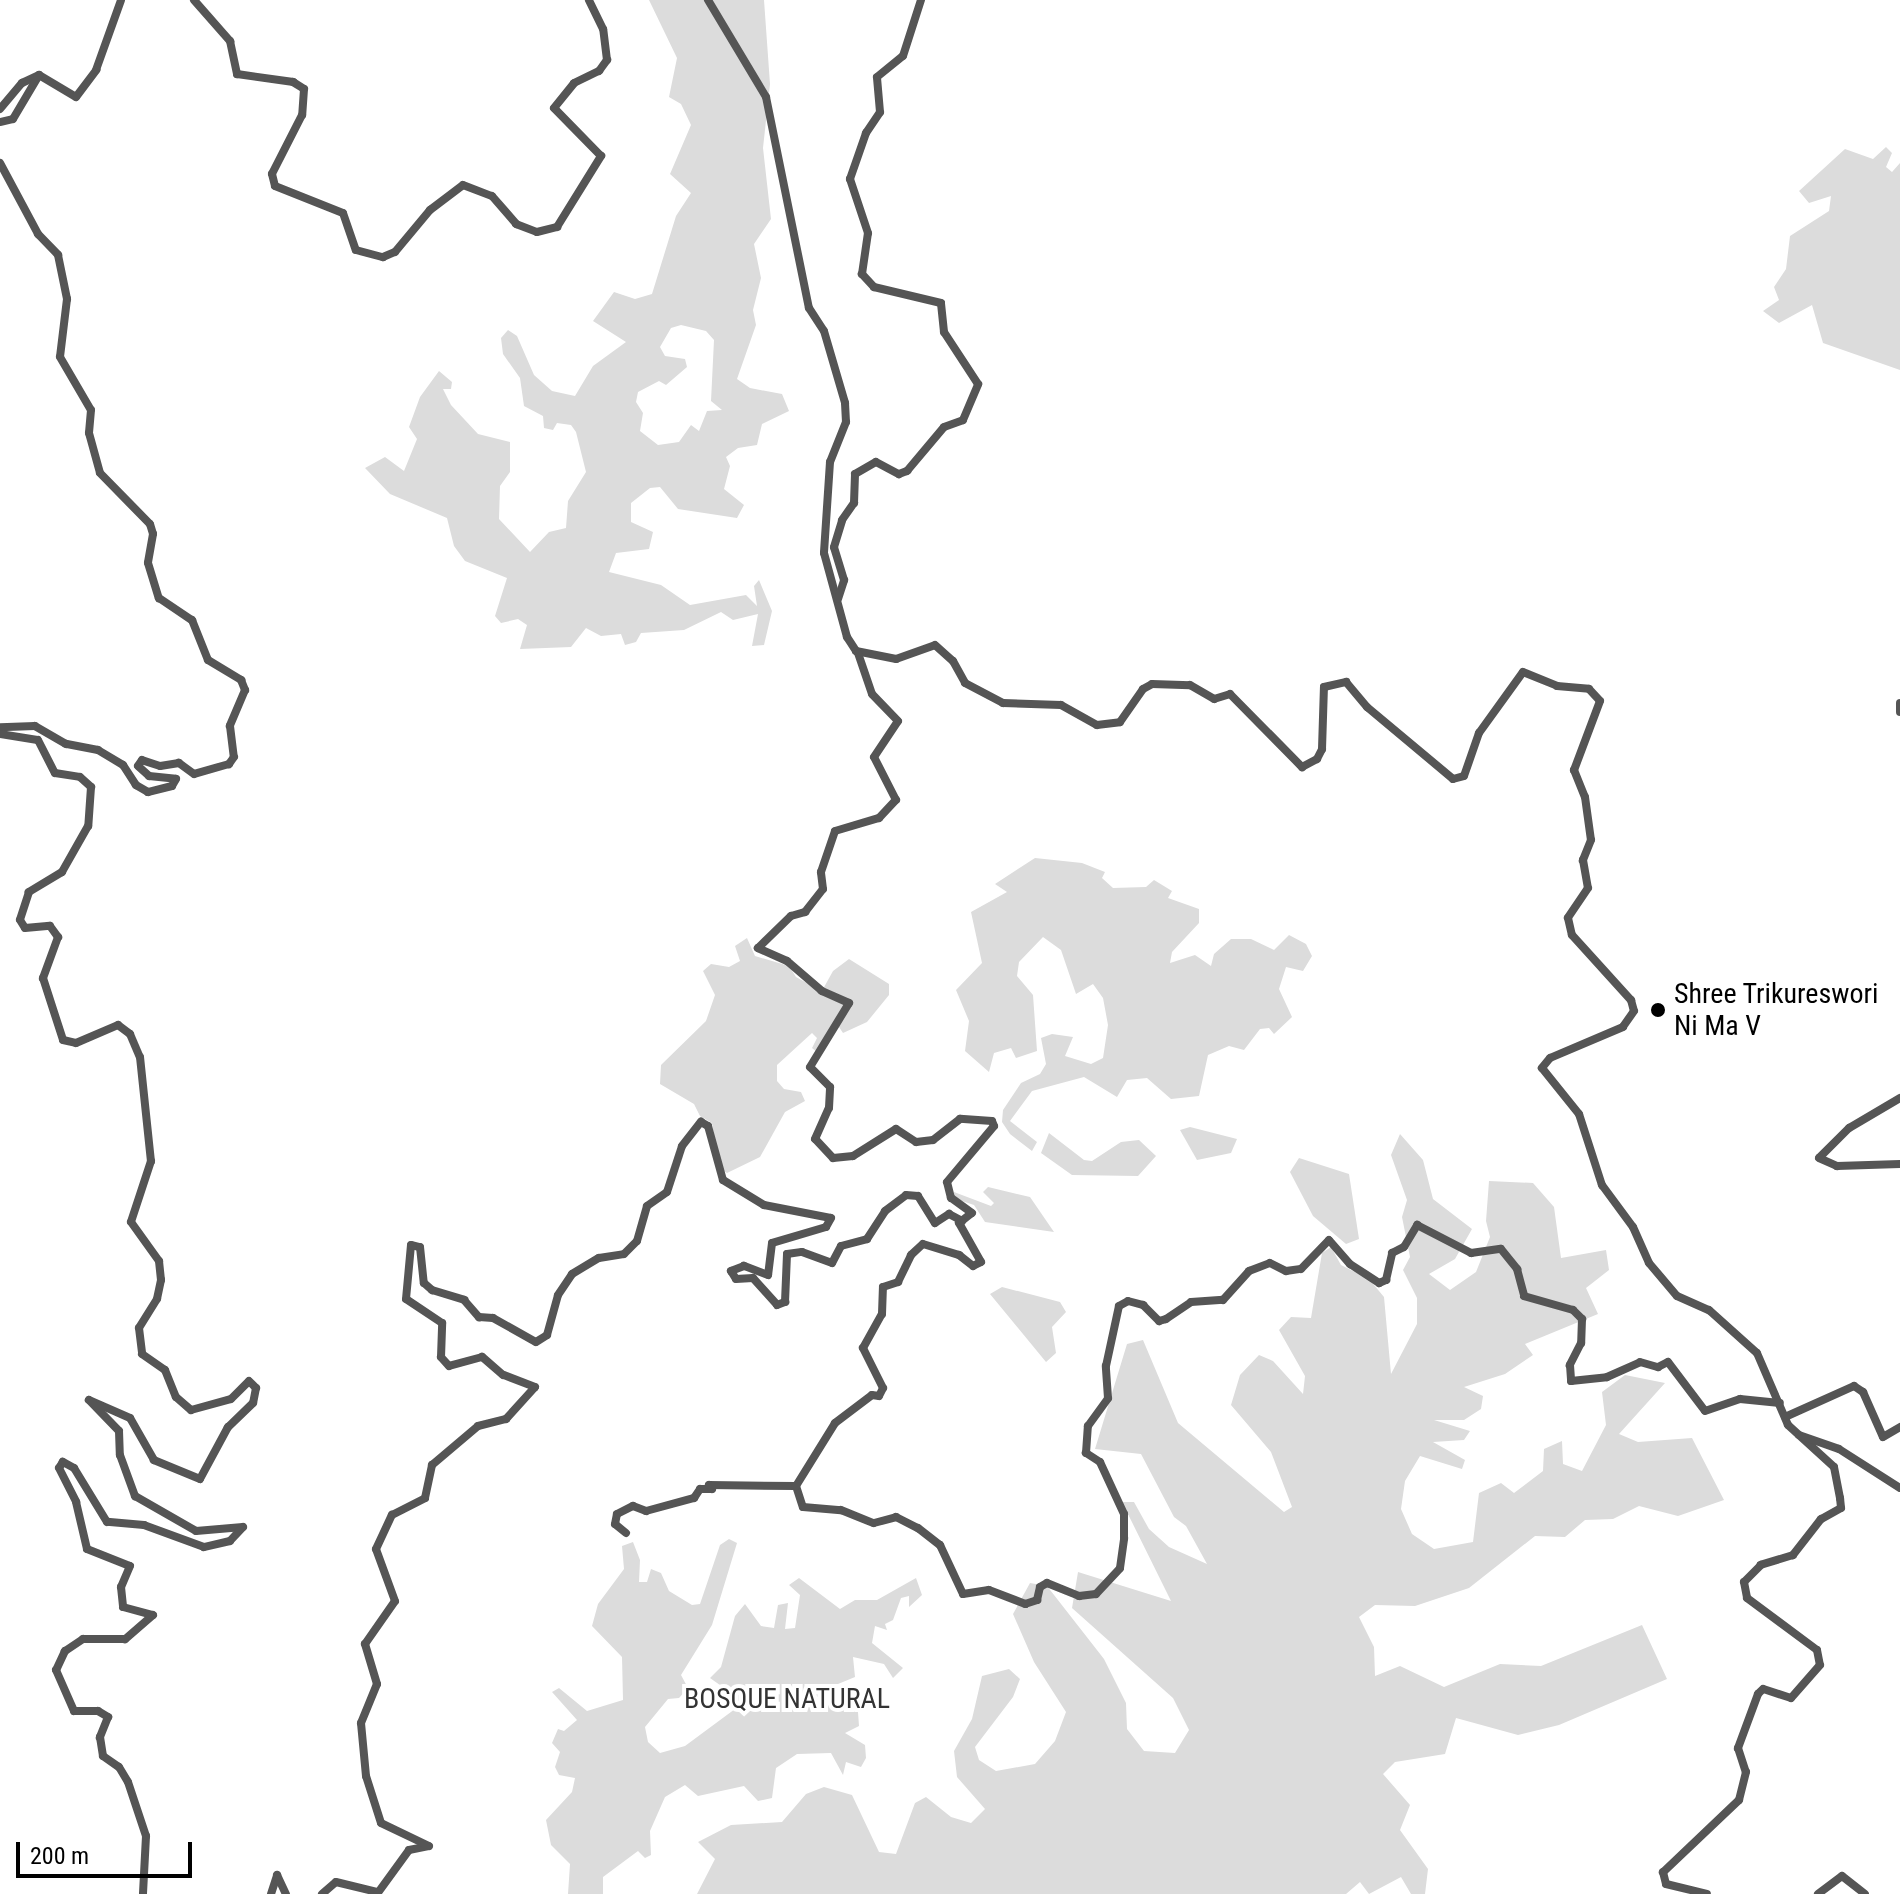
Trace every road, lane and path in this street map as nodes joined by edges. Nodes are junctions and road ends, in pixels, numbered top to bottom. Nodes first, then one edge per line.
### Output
1 (121, 0) edge
2 (194, 0) edge
3 (589, 0) edge
4 (708, 0) edge
5 (921, 0) edge
6 (39, 75) junction
7 (0, 109) edge
8 (0, 122) edge
9 (0, 163) edge
10 (837, 600) junction
11 (856, 651) junction
12 (1900, 703) edge
13 (1900, 712) edge
14 (0, 727) edge
15 (0, 734) edge
16 (1900, 1098) edge
17 (1900, 1164) edge
18 (962, 1221) junction
19 (1780, 1403) junction
20 (1785, 1417) junction
21 (1900, 1427) edge
22 (1795, 1434) junction
23 (796, 1486) junction
24 (1900, 1488) edge
25 (626, 1533) dead end
26 (377, 1893) edge
27 (143, 1894) edge
28 (271, 1894) edge
29 (286, 1894) edge
30 (322, 1894) edge
31 (1707, 1894) edge
32 (1818, 1894) edge
33 (1865, 1894) edge

1 - 6 street
2 - 3 street
4 - 10 street
5 - 10 street
6 - 7 street
6 - 8 street
9 - 14 street
10 - 11 street
11 - 18 street
11 - 19 street
12 - 13 street
15 - 27 street
16 - 17 street
18 - 23 street
18 - 26 street
19 - 20 street
19 - 23 street
20 - 21 street
20 - 22 street
22 - 24 street
22 - 31 street
23 - 25 street
26 - 30 street
28 - 29 street
32 - 33 street

